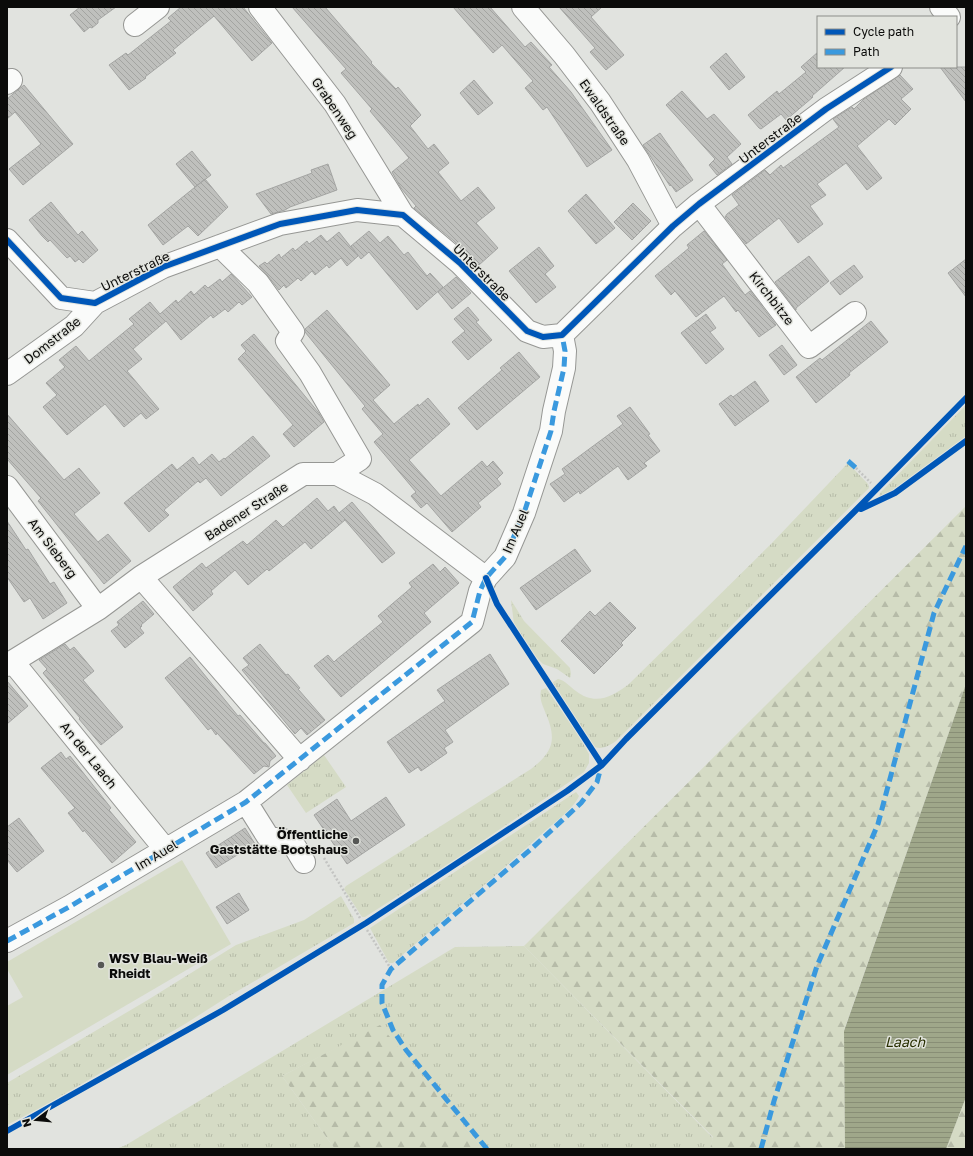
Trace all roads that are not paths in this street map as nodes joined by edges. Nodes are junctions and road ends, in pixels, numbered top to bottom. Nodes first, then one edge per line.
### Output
1 (158, 7) edge
2 (260, 7) edge
3 (523, 7) edge
4 (941, 7) edge
5 (948, 16) edge
6 (966, 19) edge
7 (957, 24) edge
8 (135, 26) dead end
9 (889, 68) edge
10 (699, 204) junction
11 (403, 215) junction
12 (673, 226) junction
13 (7, 240) edge
14 (220, 246) junction
15 (95, 303) junction
16 (855, 313) dead end
17 (562, 335) junction
18 (7, 374) edge
19 (337, 474) junction
20 (7, 487) edge
21 (141, 577) junction
22 (486, 578) junction
23 (98, 609) junction
24 (10, 664) edge
25 (300, 760) junction
26 (246, 802) junction
27 (165, 849) junction
28 (304, 862) dead end
29 (7, 941) edge

1 - 8 street
2 - 11 street, Grabenweg
3 - 12 street, Ewaldstraße
4 - 5 street
6 - 7 street
9 - 10 street, Unterstraße
10 - 12 street, Unterstraße
10 - 16 street, Kirchbitze
11 - 14 street, Unterstraße
11 - 17 street, Unterstraße
12 - 17 street, Unterstraße
13 - 15 street, Unterstraße
14 - 15 street, Unterstraße
14 - 19 street
15 - 18 street, Domstraße
17 - 22 street, Im Auel
19 - 21 street, Badener Straße
19 - 22 street, Badener Straße
20 - 23 street, Am Sieberg
21 - 23 street, Badener Straße
21 - 25 street
22 - 25 street, Im Auel
23 - 24 street, Badener Straße
24 - 27 street, An der Laach
25 - 26 street, Im Auel
26 - 27 street, Im Auel
26 - 28 street
27 - 29 street, Im Auel

